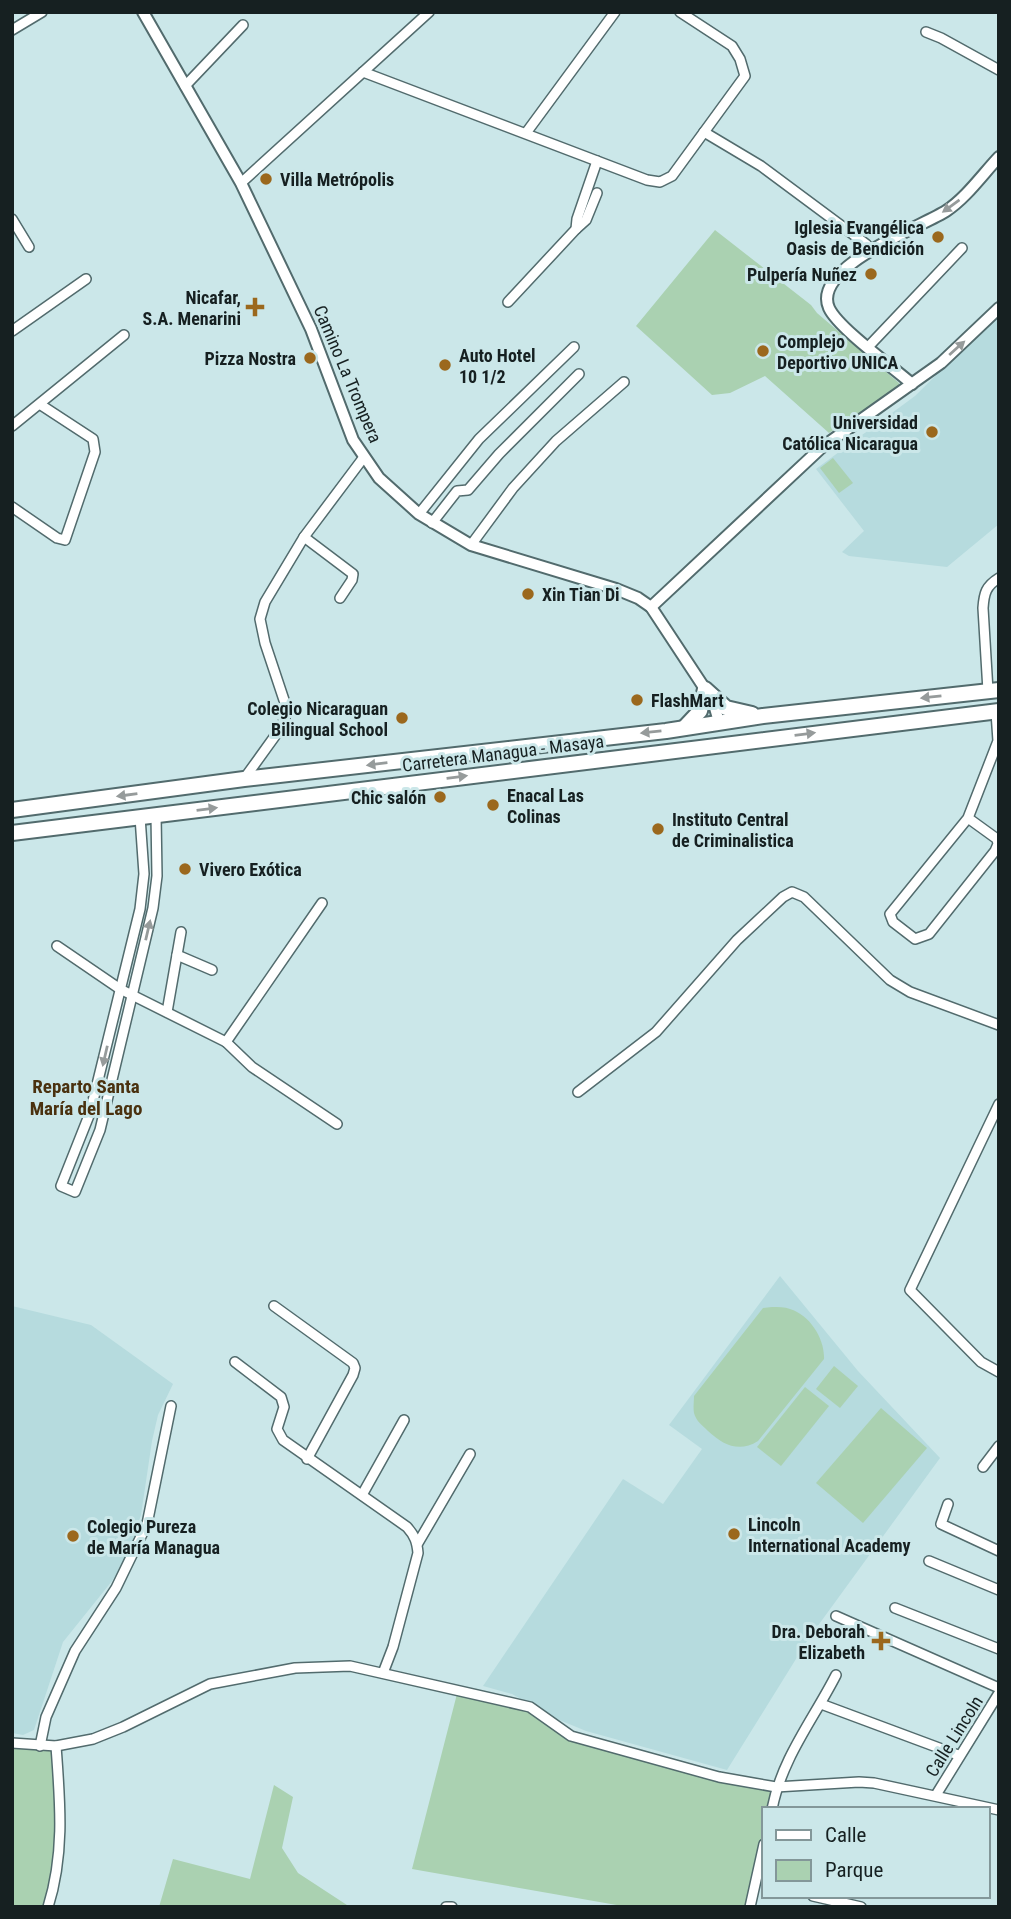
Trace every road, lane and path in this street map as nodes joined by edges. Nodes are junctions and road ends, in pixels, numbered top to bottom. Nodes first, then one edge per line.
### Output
1 (42, 12) edge
2 (143, 12) edge
3 (429, 12) edge
4 (615, 12) edge
5 (680, 12) edge
6 (243, 25) dead end
7 (12, 30) edge
8 (926, 32) dead end
9 (999, 70) edge
10 (363, 72) junction
11 (185, 86) junction
12 (704, 132) junction
13 (526, 133) junction
14 (999, 157) edge
15 (597, 161) junction
16 (241, 183) junction
17 (597, 193) dead end
18 (12, 219) edge
19 (576, 229) junction
20 (29, 247) dead end
21 (962, 248) dead end
22 (871, 250) junction
23 (86, 279) dead end
24 (508, 302) dead end
25 (999, 308) edge
26 (12, 331) edge
27 (124, 335) dead end
28 (574, 347) dead end
29 (868, 347) junction
30 (579, 374) dead end
31 (624, 382) dead end
32 (912, 384) junction
33 (41, 405) junction
34 (12, 426) edge
35 (364, 457) junction
36 (12, 507) edge
37 (419, 514) junction
38 (432, 523) junction
39 (304, 537) junction
40 (471, 545) junction
41 (999, 578) edge
42 (340, 598) dead end
43 (651, 607) junction
44 (705, 689) junction
45 (993, 690) edge
46 (998, 711) edge
47 (762, 716) junction
48 (719, 722) junction
49 (684, 728) junction
50 (778, 737) junction
51 (591, 762) junction
52 (244, 779) junction
53 (12, 810) edge
54 (156, 815) junction
55 (140, 817) junction
56 (968, 818) junction
57 (12, 833) edge
58 (322, 903) dead end
59 (181, 932) dead end
60 (57, 946) dead end
61 (177, 955) junction
62 (212, 970) dead end
63 (120, 989) junction
64 (133, 996) junction
65 (167, 1012) junction
66 (999, 1026) edge
67 (226, 1042) junction
68 (578, 1092) dead end
69 (999, 1104) edge
70 (338, 1124) dead end
71 (274, 1306) dead end
72 (235, 1362) dead end
73 (999, 1372) edge
74 (172, 1406) dead end
75 (404, 1420) dead end
76 (999, 1446) edge
77 (470, 1454) dead end
78 (307, 1458) junction
79 (983, 1467) dead end
80 (362, 1495) junction
81 (948, 1504) dead end
82 (418, 1543) junction
83 (999, 1551) edge
84 (929, 1561) dead end
85 (999, 1590) edge
86 (895, 1608) dead end
87 (836, 1616) dead end
88 (999, 1649) edge
89 (383, 1673) junction
90 (836, 1675) dead end
91 (999, 1690) edge
92 (821, 1704) junction
93 (12, 1743) edge
94 (40, 1746) junction
95 (56, 1746) junction
96 (958, 1755) junction
97 (776, 1787) junction
98 (936, 1795) junction
99 (772, 1807) edge
100 (986, 1807) edge
101 (762, 1864) edge
102 (760, 1885) edge
103 (822, 1898) edge
104 (48, 1907) edge
105 (446, 1907) edge
106 (452, 1907) edge
107 (750, 1907) edge
108 (861, 1907) edge

1 - 7 street
2 - 11 street, Camino La Trompera
3 - 10 street
4 - 13 street
5 - 12 street
6 - 11 street
8 - 9 street
10 - 13 street
10 - 16 street
11 - 16 street, Camino La Trompera
12 - 15 street
12 - 22 street
13 - 15 street
14 -> 22 street
15 - 19 street
16 - 35 street, Camino La Trompera
17 - 19 street
18 - 20 street
19 - 24 street
21 - 29 street
22 - 29 street
23 - 26 street
32 -> 25 street
27 - 33 street
28 - 37 street
29 - 32 street
30 - 38 street
31 - 40 street
32 - 43 street
33 - 34 street
33 - 36 street
35 - 37 street, Camino La Trompera
35 - 39 street
37 - 38 street, Camino La Trompera
38 - 40 street, Camino La Trompera
39 - 42 street
39 - 52 street
40 - 43 street, Camino La Trompera
41 - 45 street
43 - 44 street
44 - 47 highway
44 - 48 street
44 - 49 highway
45 -> 47 highway, Carretera Managua - Masaya
50 -> 46 highway, Carretera Managua - Masaya
46 - 56 street
47 - 48 highway, Carretera Managua - Masaya
48 - 49 highway, Carretera Managua - Masaya
48 - 50 highway
48 - 51 highway
49 -> 52 highway, Carretera Managua - Masaya
50 - 51 highway, Carretera Managua - Masaya
54 -> 51 highway, Carretera Managua - Masaya
52 -> 53 highway, Carretera Managua - Masaya
54 - 55 highway, Carretera Managua - Masaya
64 -> 54 street
55 - 57 highway, Carretera Managua - Masaya
55 - 63 street
56 - 56 street
58 - 67 street
59 - 61 street
60 - 63 street
61 - 62 street
61 - 65 street
63 - 64 street
63 -> 64 street
64 - 65 street
65 - 67 street
66 - 68 street
67 - 70 street
69 - 73 street
71 - 78 street
72 - 78 street
74 - 94 street
75 - 80 street
76 - 79 street
77 - 82 street
78 - 80 street
80 - 82 street
81 - 83 street
82 - 89 street
84 - 85 street
86 - 88 street
87 - 91 street
89 - 95 street
89 - 97 street
90 - 92 street
91 - 96 street, Calle Lincoln
92 - 96 street
92 - 97 street
93 - 94 street
94 - 95 street
95 - 104 street
96 - 98 street, Calle Lincoln
97 - 98 street
97 - 99 street
98 - 100 street
101 - 102 street
102 - 107 street
103 - 108 street
105 - 106 street

